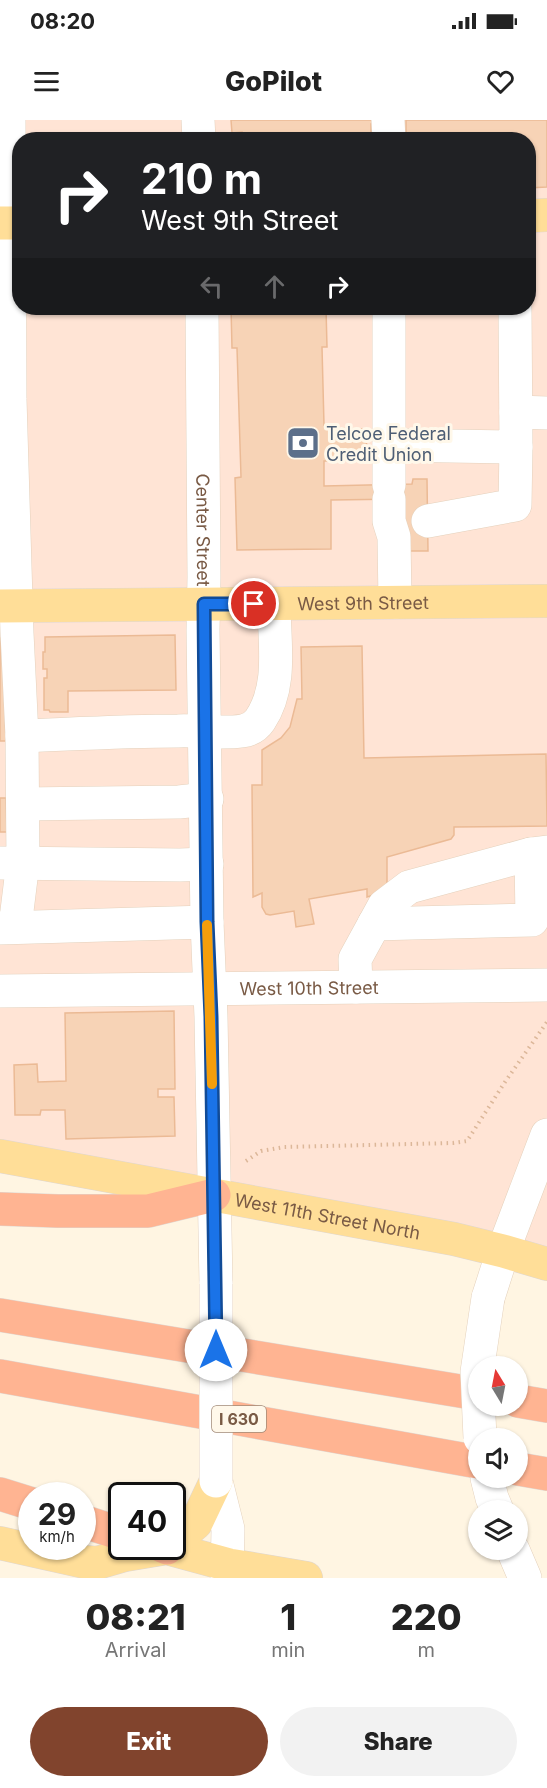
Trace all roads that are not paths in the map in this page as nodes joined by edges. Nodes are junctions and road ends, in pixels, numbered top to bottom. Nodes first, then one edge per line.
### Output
1 (9, 120) edge
2 (9, 223) edge
3 (202, 315) edge
4 (389, 315) edge
5 (516, 315) edge
6 (5, 399) edge
7 (532, 412) edge
8 (389, 445) junction
9 (516, 447) junction
10 (399, 509) junction
11 (547, 601) edge
12 (387, 602) junction
13 (204, 604) junction
14 (274, 604) junction
15 (8, 606) edge
16 (205, 731) junction
17 (22, 736) junction
18 (11, 770) edge
19 (207, 798) junction
20 (23, 804) junction
21 (539, 853) edge
22 (12, 862) edge
23 (207, 864) junction
24 (207, 922) junction
25 (374, 924) junction
26 (7, 928) edge
27 (547, 985) edge
28 (356, 987) junction
29 (210, 989) junction
30 (0, 991) edge
31 (547, 1135) edge
32 (0, 1156) edge
33 (214, 1195) junction
34 (0, 1209) edge
35 (503, 1251) junction
36 (547, 1264) edge
37 (0, 1315) edge
38 (0, 1376) edge
39 (468, 1392) edge
40 (528, 1403) edge
41 (547, 1406) edge
42 (480, 1428) edge
43 (468, 1460) edge
44 (528, 1471) edge
45 (547, 1474) edge
46 (216, 1481) junction
47 (0, 1494) edge
48 (18, 1500) edge
49 (186, 1531) edge
50 (0, 1543) edge
51 (186, 1554) edge
52 (108, 1560) edge
53 (517, 1560) edge
54 (228, 1571) edge
55 (306, 1578) edge
56 (525, 1578) edge

1 - 2 street
2 - 6 street
3 - 13 street, Center Street
4 - 8 street
5 - 7 street
6 - 15 street
7 - 9 street
8 - 9 street
8 - 10 street
9 - 10 street
10 - 12 street
11 - 12 main road, West 9th Street
12 - 14 main road, West 9th Street
13 - 14 main road, West 9th Street
13 - 15 main road, West 9th Street
13 - 16 street, Center Street
14 - 16 street
15 - 17 street
16 - 17 street
16 - 19 street, Center Street
17 - 18 street
18 - 20 street
19 - 20 street
19 - 23 street, Center Street
20 - 22 street
21 - 25 street
21 - 25 street
22 - 23 street
22 - 26 street
23 - 24 street, Center Street
24 - 26 street
24 - 29 street, Center Street
25 - 28 street
27 - 28 street, West 10th Street
28 - 29 street, West 10th Street
29 - 30 street, West 10th Street
29 - 33 street, Center Street
31 - 35 street
32 - 33 main road, West 11th Street North
33 - 34 highway
33 - 35 main road, West 11th Street North
33 - 46 street, Center Street, bridge
35 - 36 main road, West 11th Street North
35 - 42 street, bridge
37 - 39 highway
38 - 43 highway, I 630
40 - 41 highway
44 - 45 highway
46 - 49 main road
46 - 54 street, Center Street
47 - 48 highway
50 - 52 main road
51 - 54 main road
53 - 56 street
54 - 55 main road

